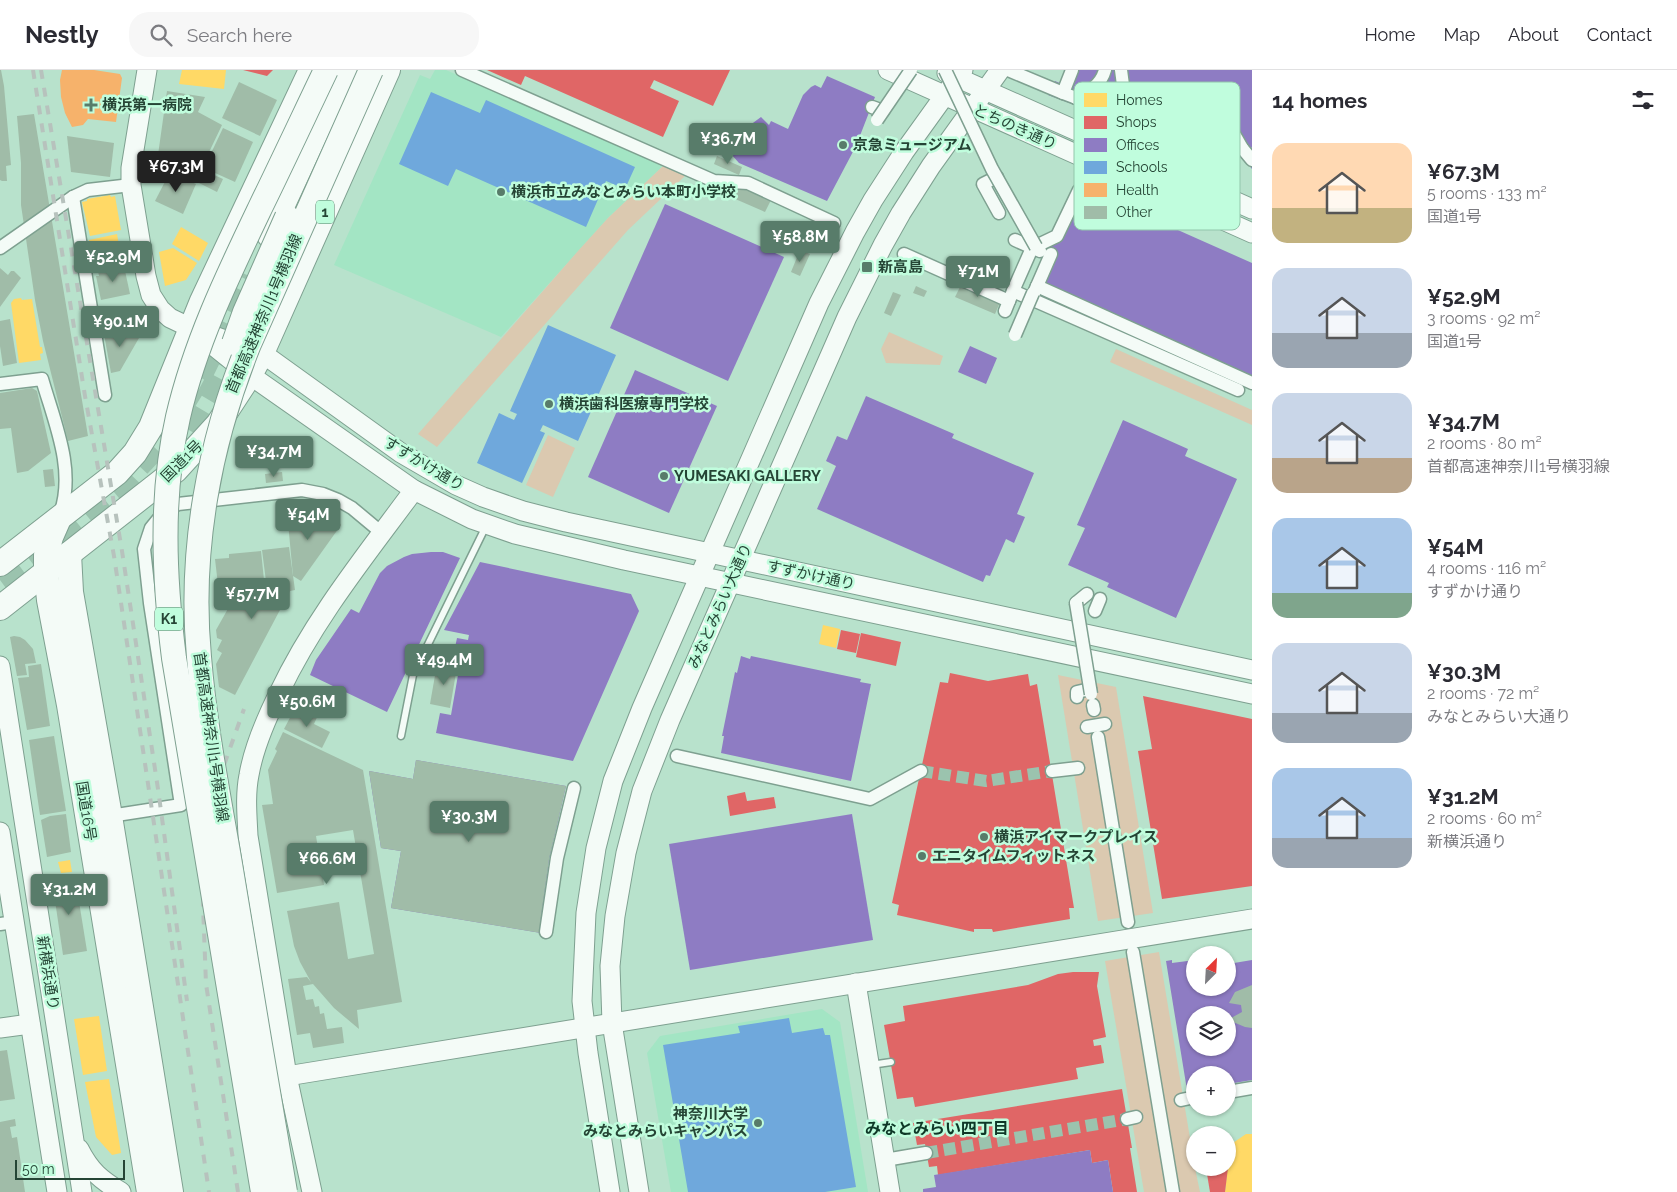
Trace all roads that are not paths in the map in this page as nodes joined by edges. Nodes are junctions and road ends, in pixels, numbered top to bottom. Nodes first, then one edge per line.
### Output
1 (147, 70) edge
2 (310, 70) edge
3 (326, 70) edge
4 (336, 70) edge
5 (345, 70) edge
6 (354, 70) edge
7 (364, 70) edge
8 (371, 70) edge
9 (388, 70) edge
10 (462, 70) edge
11 (888, 70) edge
12 (911, 70) edge
13 (1000, 70) edge
14 (1008, 70) edge
15 (1105, 70) edge
16 (952, 72) edge
17 (1066, 75) edge
18 (1099, 82) edge
19 (986, 90) junction
20 (1057, 91) junction
21 (945, 95) junction
22 (1074, 97) edge
23 (973, 108) junction
24 (877, 113) dead end
25 (1074, 129) edge
26 (1240, 144) edge
27 (1242, 148) joint
28 (1074, 153) edge
29 (1252, 160) edge
30 (994, 173) junction
31 (131, 185) junction
32 (266, 195) junction
33 (72, 197) junction
34 (1074, 200) edge
35 (1240, 204) edge
36 (1252, 209) edge
37 (999, 214) dead end
38 (834, 223) dead end
39 (1240, 227) edge
40 (1252, 232) edge
41 (1015, 240) dead end
42 (0, 248) edge
43 (1032, 248) junction
44 (904, 254) dead end
45 (1050, 254) junction
46 (1035, 290) junction
47 (1009, 301) junction
48 (191, 328) junction
49 (1015, 335) dead end
50 (262, 353) junction
51 (250, 375) junction
52 (1252, 382) edge
53 (0, 384) edge
54 (1238, 390) dead end
55 (105, 395) dead end
56 (176, 470) junction
57 (414, 490) junction
58 (211, 500) junction
59 (445, 506) junction
60 (395, 516) junction
61 (58, 521) junction
62 (487, 525) junction
63 (382, 533) junction
64 (709, 553) junction
65 (69, 554) junction
66 (741, 560) junction
67 (0, 564) edge
68 (46, 572) junction
69 (700, 576) junction
70 (731, 583) junction
71 (1087, 594) dead end
72 (73, 606) junction
73 (0, 608) edge
74 (199, 656) junction
75 (0, 666) edge
76 (1252, 670) edge
77 (1252, 694) edge
78 (1078, 697) dead end
79 (1094, 716) junction
80 (401, 736) dead end
81 (173, 743) junction
82 (677, 756) dead end
83 (1078, 768) dead end
84 (921, 771) tunnel mouth
85 (1052, 771) tunnel mouth
86 (574, 788) dead end
87 (110, 816) junction
88 (0, 837) edge
89 (1252, 918) edge
90 (1128, 922) dead end
91 (7, 923) edge
92 (546, 932) dead end
93 (1133, 952) dead end
94 (856, 983) junction
95 (612, 1023) junction
96 (30, 1024) junction
97 (584, 1027) junction
98 (0, 1028) edge
99 (890, 1062) dead end
100 (870, 1065) junction
101 (287, 1076) junction
102 (1252, 1088) edge
103 (1236, 1091) edge
104 (1186, 1099) edge
105 (1180, 1100) dead end
106 (73, 1137) junction
107 (926, 1153) tunnel mouth
108 (885, 1160) junction
109 (280, 1191) edge
110 (57, 1192) edge
111 (82, 1192) edge
112 (121, 1192) edge
113 (149, 1192) edge
114 (171, 1192) edge
115 (312, 1192) edge
116 (610, 1192) edge
117 (638, 1192) edge
118 (890, 1192) edge
119 (1173, 1192) edge

1 - 31 street
2 - 48 highway
3 - 32 highway, 首都高速神奈川1号横羽線 / K1, bridge
4 - 32 highway, bridge
5 - 7 highway, 1
6 - 74 highway, bridge
8 - 74 highway, 首都高速神奈川1号横羽線 / K1, bridge
9 - 50 highway, 国道1号 / 1
10 - 38 street
11 - 21 street, とちのき通り
12 - 24 street, bridge
13 - 19 street, みなとみらい大通り
14 - 20 street
15 - 18 street
16 - 19 street, とちのき通り
16 - 21 street, みなとみらい大通り
16 - 30 street, bridge
17 - 20 street
19 - 23 street, みなとみらい大通り
19 - 25 street, とちのき通り
20 - 22 street
21 - 23 street, とちのき通り
21 - 64 street, みなとみらい大通り
23 - 28 street, とちのき通り
23 - 66 street, みなとみらい大通り
26 - 27 street
27 - 29 street
30 - 37 street
30 - 45 street, bridge
31 - 33 street
31 - 48 street
32 - 109 highway, 首都高速神奈川1号横羽線 / K1, bridge
33 - 42 street
33 - 55 street
34 - 43 street
35 - 36 street, とちのき通り
39 - 40 street, とちのき通り
41 - 43 street
43 - 45 street
43 - 47 street
44 - 47 street
45 - 46 street
46 - 49 street, bridge
46 - 52 street
47 - 54 street
48 - 50 street, すずかけ通り
48 - 51 street, すずかけ通り
48 - 61 highway
50 - 51 highway, 国道1号 / 1
50 - 64 street, すずかけ通り
51 - 56 highway, 国道1号 / 1
51 - 57 street, すずかけ通り
53 - 61 street
56 - 65 highway, 国道1号 / 1
56 - 72 highway
57 - 59 street, すずかけ通り
57 - 60 street
58 - 63 street
58 - 81 street
58 - 81 street
59 - 60 street
59 - 62 street, すずかけ通り
60 - 63 street
61 - 67 highway
61 - 68 highway, 国道16号
62 - 69 street, すずかけ通り
62 - 80 lane
63 - 101 street
64 - 66 street, すずかけ通り
64 - 69 street, みなとみらい大通り
65 - 68 highway, 国道1号 / 1
65 - 72 highway, 国道16号
66 - 70 street, みなとみらい大通り
66 - 76 street, すずかけ通り
68 - 73 highway, 国道1号 / 1
68 - 113 highway, 国道16号
69 - 70 street, すずかけ通り
69 - 97 street, みなとみらい大通り
70 - 77 street, すずかけ通り
70 - 95 street, みなとみらい大通り
71 - 79 street, bridge
72 - 87 highway, 国道16号
74 - 109 highway, 首都高速神奈川1号横羽線 / K1, bridge
75 - 106 street, 新横浜通り
78 - 79 street
79 - 90 street
81 - 87 street
82 - 84 street
83 - 85 street
86 - 92 street
87 - 114 highway, 国道16号
88 - 91 street, 新横浜通り
89 - 94 street
91 - 96 street, 新横浜通り
93 - 119 street
94 - 95 street
94 - 100 street
95 - 97 street
95 - 117 street, みなとみらい大通り
96 - 98 street
96 - 110 street, 新横浜通り
97 - 101 street
97 - 116 street, みなとみらい大通り
99 - 100 lane
100 - 108 street
101 - 115 street
102 - 103 street
104 - 105 street
106 - 111 street, 新横浜通り
106 - 112 street
107 - 108 street
108 - 118 street

